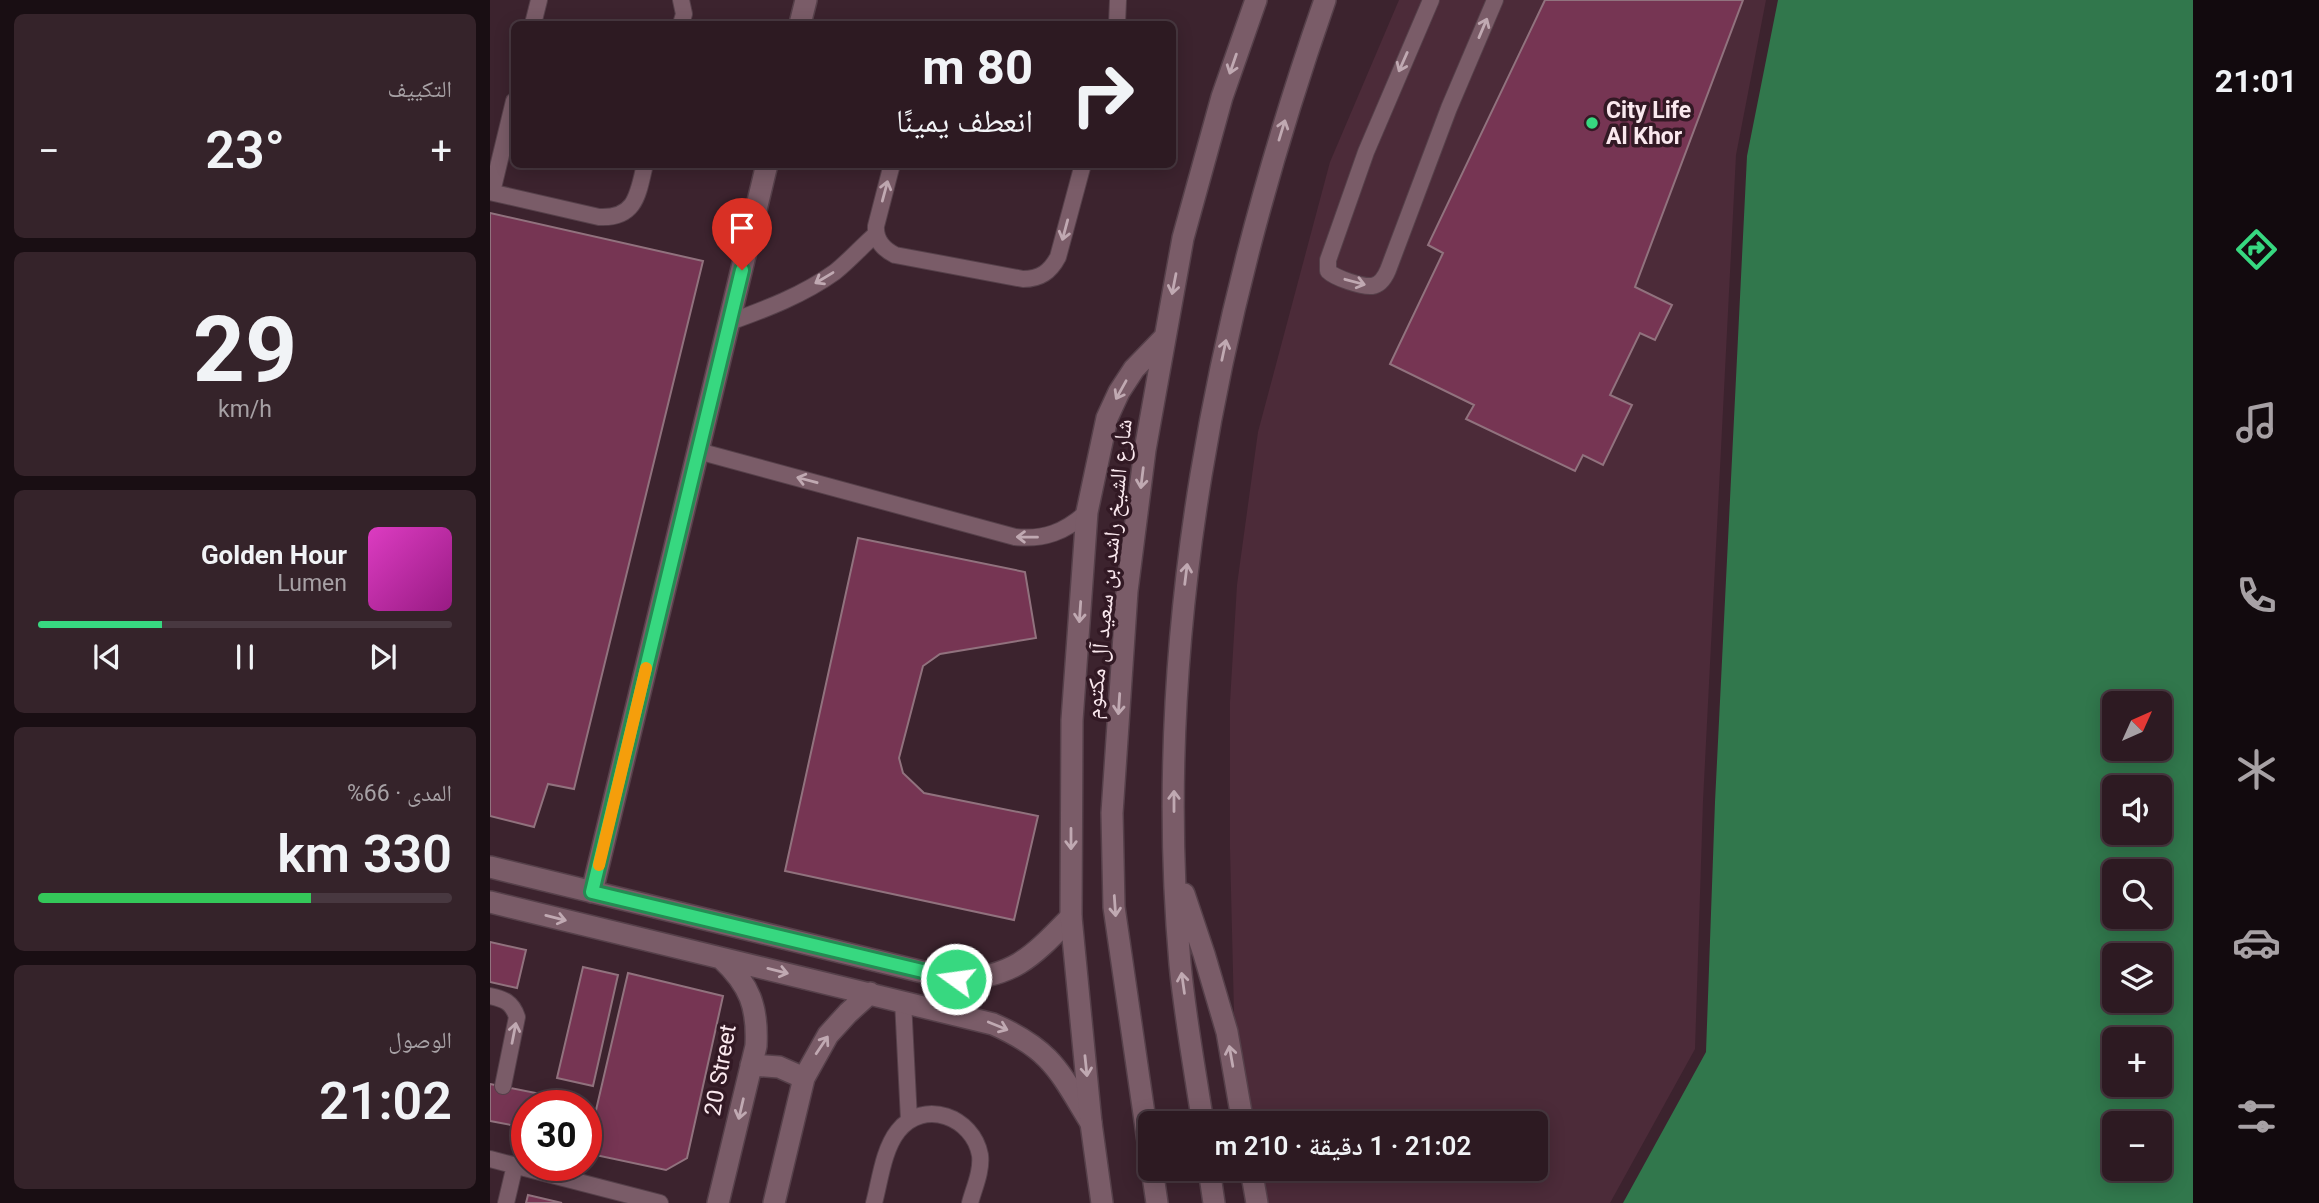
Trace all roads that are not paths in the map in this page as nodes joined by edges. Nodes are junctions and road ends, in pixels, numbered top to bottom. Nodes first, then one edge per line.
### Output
1 (540, 0) edge
2 (681, 0) edge
3 (806, 0) edge
4 (1118, 0) edge
5 (1256, 0) edge
6 (1325, 0) edge
7 (1431, 0) edge
8 (1495, 0) edge
9 (534, 21) edge
10 (682, 21) edge
11 (801, 21) edge
12 (1117, 21) edge
13 (511, 119) edge
14 (644, 168) edge
15 (766, 168) edge
16 (891, 168) edge
17 (1082, 168) edge
18 (491, 192) edge
19 (876, 234) junction
20 (730, 323) junction
21 (1164, 338) junction
22 (698, 451) junction
23 (1087, 512) junction
24 (490, 867) edge
25 (1175, 869) junction
26 (592, 892) junction
27 (490, 902) edge
28 (1071, 916) junction
29 (719, 957) junction
30 (870, 993) junction
31 (490, 996) edge
32 (903, 1001) junction
33 (751, 1065) junction
34 (804, 1078) junction
35 (503, 1086) dead end
36 (1144, 1111) edge
37 (1201, 1111) edge
38 (1241, 1111) edge
39 (909, 1120) junction
40 (1091, 1123) junction
41 (490, 1159) edge
42 (511, 1165) edge
43 (511, 1181) edge
44 (574, 1181) edge
45 (1154, 1181) edge
46 (1211, 1181) edge
47 (1253, 1181) edge
48 (975, 1186) junction
49 (506, 1203) edge
50 (660, 1203) edge
51 (718, 1203) edge
52 (774, 1203) edge
53 (874, 1203) edge
54 (970, 1203) edge
55 (982, 1203) edge
56 (1102, 1203) edge
57 (1157, 1203) edge
58 (1214, 1203) edge
59 (1257, 1203) edge

1 - 9 lane
2 - 10 lane
3 - 11 main road
4 - 12 lane
5 -> 21 main road, شارع الشيخ راشد بن سعيد آل مكتوم
25 -> 6 main road
7 -> 8 lane
13 - 18 lane
14 - 18 lane
15 - 20 main road
19 -> 16 lane
17 -> 19 lane
19 -> 20 lane
20 - 22 main road
21 -> 23 main road
21 -> 36 main road, شارع الشيخ راشد بن سعيد آل مكتوم
23 -> 22 lane
22 - 26 main road
23 -> 28 main road
24 - 26 main road
37 -> 25 main road
38 -> 25 main road
26 - 28 main road
27 -> 29 main road
28 -> 40 main road
29 -> 30 main road
29 - 33 main road, 20 Street
30 - 32 main road
34 -> 30 main road
35 -> 31 lane
32 - 39 lane
32 -> 40 main road
33 - 34 main road
33 -> 51 main road, 20 Street
34 - 52 main road
39 - 48 lane
39 - 53 lane
40 - 56 main road
41 - 42 lane
43 - 49 lane
44 - 50 lane
45 - 57 main road
46 - 58 main road
47 - 59 main road
48 - 54 lane
48 - 55 lane

